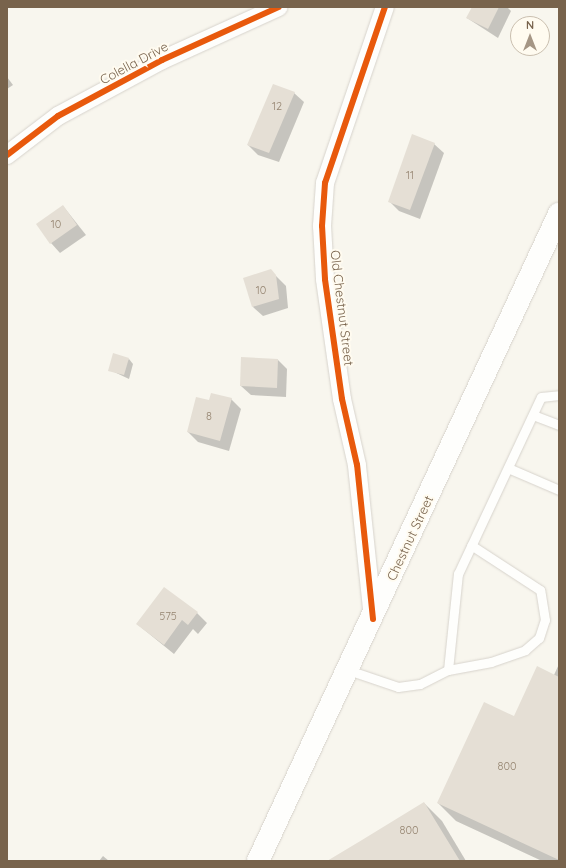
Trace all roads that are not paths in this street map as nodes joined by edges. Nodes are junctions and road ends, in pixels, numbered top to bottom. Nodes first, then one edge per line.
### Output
1 (279, 7) edge
2 (385, 7) edge
3 (7, 155) edge
4 (559, 214) edge
5 (559, 396) edge
6 (533, 415) junction
7 (559, 425) edge
8 (508, 468) junction
9 (559, 490) edge
10 (471, 545) junction
11 (373, 619) junction
12 (348, 670) junction
13 (448, 670) junction
14 (258, 861) edge

1 - 3 street, Colella Drive
2 - 11 street, Old Chestnut Street
4 - 11 main road, Chestnut Street
5 - 6 lane
6 - 7 lane
6 - 8 lane
8 - 9 lane
8 - 10 lane
10 - 13 lane
10 - 13 lane
11 - 12 main road, Chestnut Street
12 - 13 lane
12 - 14 main road, Chestnut Street

